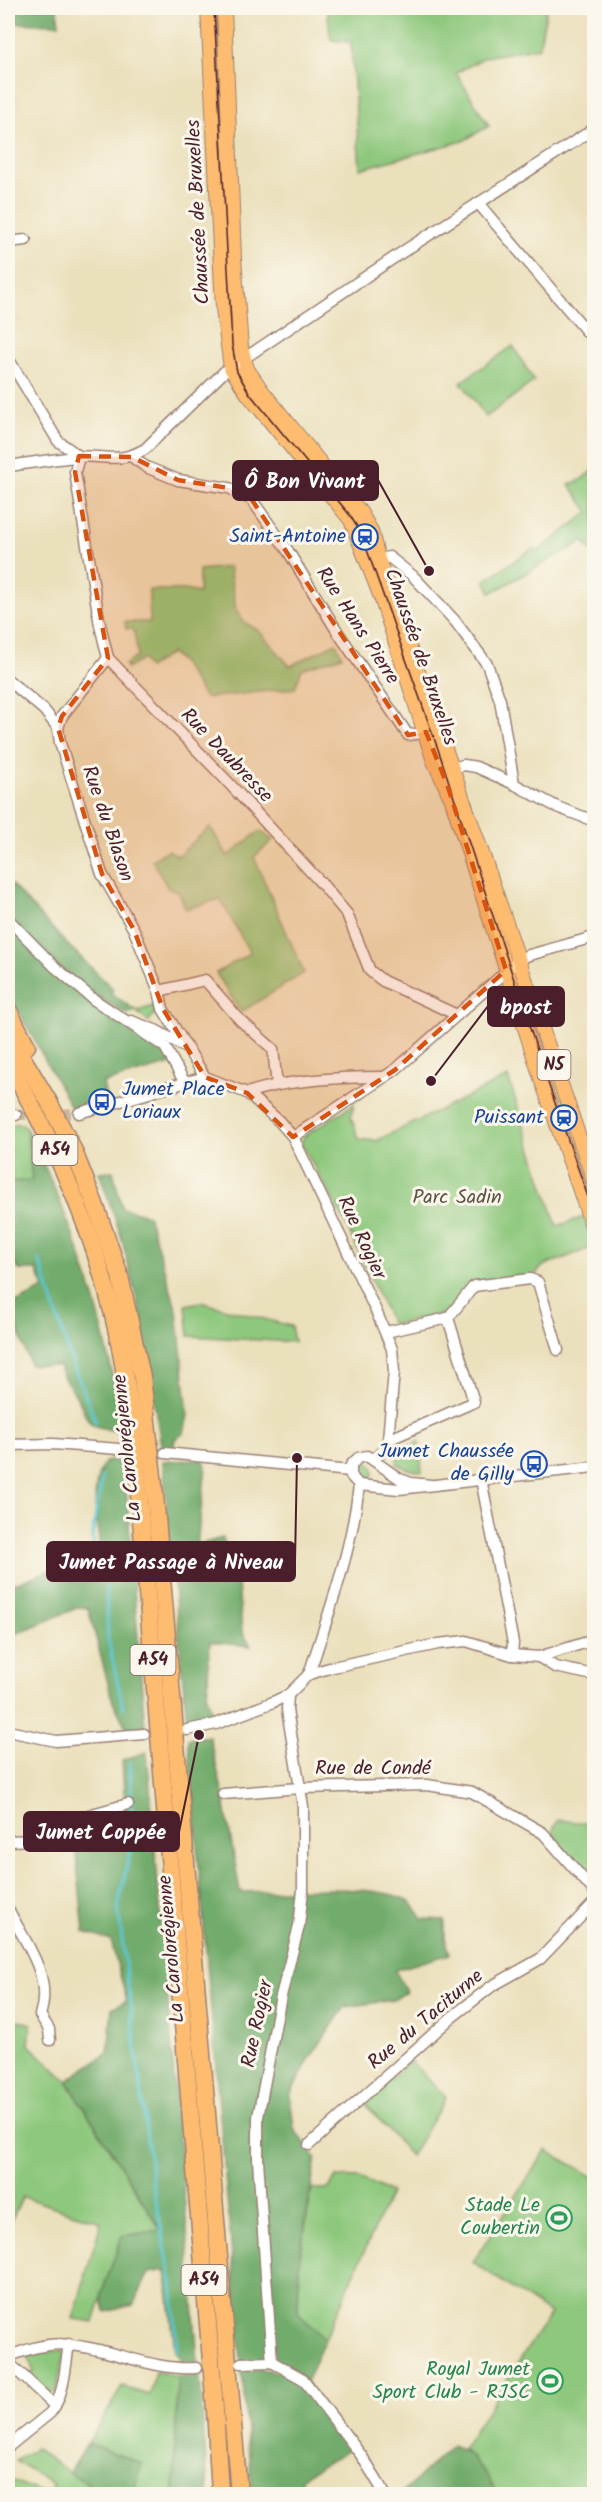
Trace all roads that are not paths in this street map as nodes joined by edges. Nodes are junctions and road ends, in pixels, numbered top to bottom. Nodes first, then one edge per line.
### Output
1 (208, 8) edge
2 (224, 8) edge
3 (594, 129) edge
4 (478, 203) junction
5 (26, 240) dead end
6 (8, 242) edge
7 (594, 340) edge
8 (8, 358) edge
9 (238, 364) junction
10 (79, 456) junction
11 (132, 457) junction
12 (8, 466) edge
13 (372, 560) junction
14 (108, 658) junction
15 (8, 680) edge
16 (58, 728) junction
17 (432, 731) junction
18 (446, 769) junction
19 (514, 783) junction
20 (594, 821) edge
21 (8, 919) edge
22 (594, 937) edge
23 (511, 966) junction
24 (159, 990) junction
25 (8, 1009) edge
26 (163, 1009) junction
27 (458, 1015) junction
28 (116, 1016) junction
29 (155, 1030) junction
30 (8, 1033) edge
31 (156, 1042) junction
32 (185, 1047) junction
33 (8, 1063) edge
34 (8, 1071) edge
35 (205, 1077) junction
36 (385, 1077) junction
37 (185, 1083) junction
38 (277, 1085) junction
39 (25, 1092) junction
40 (247, 1093) junction
41 (50, 1102) junction
42 (79, 1113) tunnel mouth
43 (293, 1137) junction
44 (594, 1181) edge
45 (594, 1230) edge
46 (448, 1318) junction
47 (386, 1332) junction
48 (558, 1350) dead end
49 (388, 1440) junction
50 (8, 1445) edge
51 (119, 1449) dead end
52 (165, 1453) dead end
53 (376, 1461) junction
54 (594, 1467) edge
55 (350, 1471) junction
56 (481, 1479) junction
57 (365, 1485) junction
58 (431, 1485) junction
59 (594, 1640) edge
60 (512, 1655) junction
61 (539, 1657) junction
62 (309, 1674) junction
63 (594, 1675) edge
64 (288, 1695) junction
65 (187, 1730) dead end
66 (8, 1731) edge
67 (144, 1734) dead end
68 (300, 1788) junction
69 (223, 1794) dead end
70 (128, 1804) dead end
71 (8, 1841) edge
72 (594, 1891) edge
73 (594, 1903) edge
74 (8, 1909) edge
75 (50, 2040) dead end
76 (309, 2145) dead end
77 (69, 2344) junction
78 (8, 2356) edge
79 (8, 2362) edge
80 (272, 2362) junction
81 (241, 2363) dead end
82 (196, 2368) dead end
83 (55, 2406) junction
84 (8, 2448) edge
85 (220, 2494) edge
86 (239, 2494) edge
87 (385, 2494) edge

1 - 9 main road, Chaussée de Bruxelles / N5
2 - 9 main road, Chaussée de Bruxelles / N5
3 - 4 street
4 - 7 street
4 - 9 street
5 - 6 street
8 - 10 street
9 - 11 street
9 - 13 main road, Chaussée de Bruxelles / N5
10 - 11 street
10 - 12 street
10 - 14 street
11 - 17 street, Rue Hans Pierre
13 - 17 main road, Chaussée de Bruxelles / N5
13 - 18 main road, Chaussée de Bruxelles / N5
13 - 19 street
14 - 16 street
14 - 27 street, Rue Daubresse
15 - 16 street
16 - 24 street, Rue du Blason
17 - 18 main road, Chaussée de Bruxelles / N5
18 - 19 street
18 - 23 main road, Chaussée de Bruxelles / N5
19 - 20 street
21 - 28 street
22 - 23 street
23 - 27 street
23 - 44 main road, Chaussée de Bruxelles / N5
23 - 45 main road, Chaussée de Bruxelles / N5
24 - 26 street, Rue du Blason
24 - 38 street
25 - 41 highway
26 - 29 street
26 - 32 street
27 - 36 street
28 - 29 street
28 - 31 street
29 - 31 street
29 - 32 street
30 - 41 highway, La Carolorégienne / A54
31 - 37 street
32 - 35 street
33 - 39 highway, La Carolorégienne / A54
34 - 39 highway
35 - 37 street
35 - 40 street, Rue Rogier
36 - 38 street
36 - 43 street
37 - 42 street
38 - 40 street
39 - 85 highway, La Carolorégienne / A54
40 - 43 street, Rue Rogier
41 - 86 highway, La Carolorégienne / A54
43 - 47 street, Rue Rogier
46 - 47 street
46 - 48 street
46 - 49 street
47 - 49 street, Rue Rogier
49 - 53 street
50 - 51 street
52 - 55 street
53 - 55 street
53 - 57 street
53 - 58 street
54 - 56 street
55 - 57 street
56 - 58 street
56 - 60 street
57 - 58 street
57 - 62 street
59 - 61 street
60 - 61 street
60 - 62 street
61 - 63 street
62 - 64 street
64 - 65 street
64 - 68 street, Rue Rogier
66 - 67 street
68 - 69 street, Rue de Condé
68 - 72 street, Rue de Condé
68 - 80 street, Rue Rogier
70 - 71 street
73 - 76 street, Rue du Taciturne
74 - 75 street
77 - 78 street
77 - 82 street
77 - 83 street
79 - 83 street
80 - 81 street
80 - 87 street
83 - 84 street

